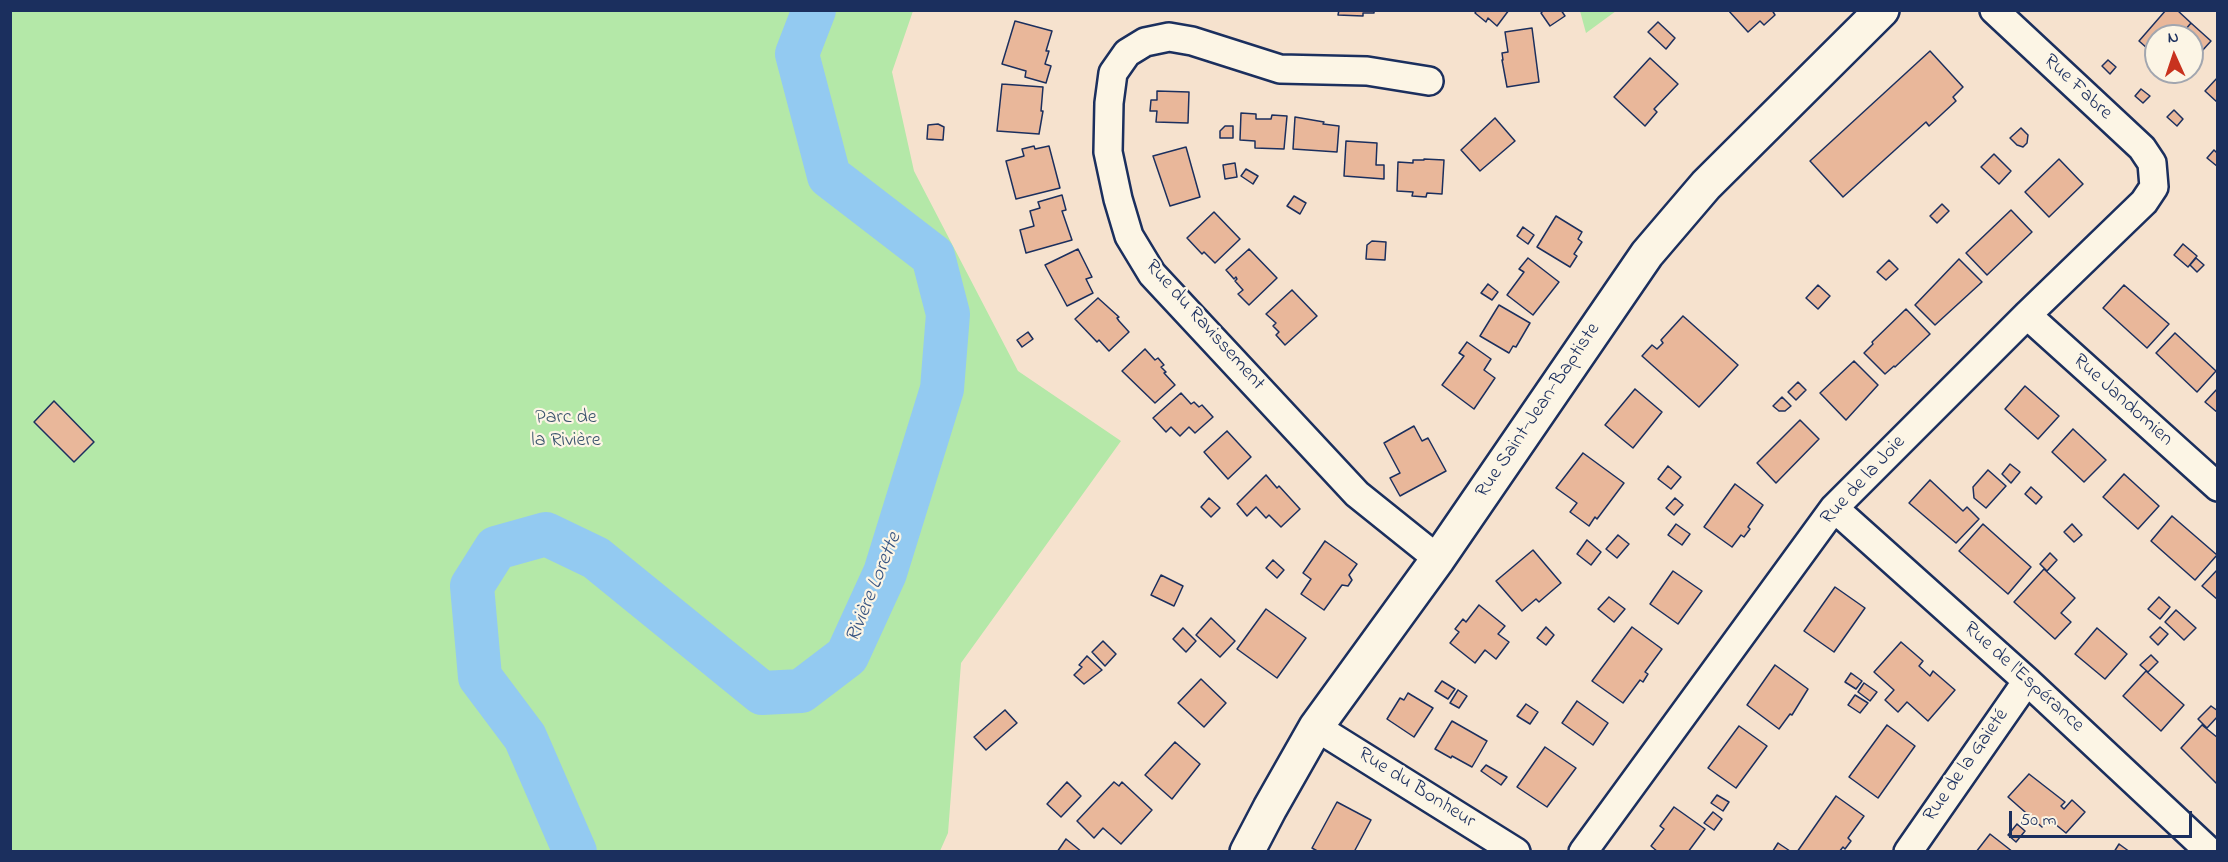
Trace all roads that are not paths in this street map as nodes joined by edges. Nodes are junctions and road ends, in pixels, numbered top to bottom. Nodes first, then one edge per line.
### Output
1 (1882, 10) edge
2 (1994, 10) edge
3 (1429, 81) dead end
4 (2154, 171) joint
5 (2027, 315) junction
6 (2217, 487) edge
7 (1834, 508) junction
8 (1438, 559) junction
9 (2027, 681) junction
10 (1316, 727) junction
11 (1247, 852) edge
12 (1516, 852) edge
13 (1583, 852) edge
14 (1908, 852) edge
15 (2210, 852) edge

1 - 8 street, Rue Saint-Jean-Baptiste
2 - 4 street, Rue Fabre
3 - 8 street, Rue du Ravissement
4 - 5 street, Rue de la Joie
5 - 6 street, Rue Jandomien
5 - 7 street, Rue de la Joie
7 - 9 street, Rue de l'Espérance
7 - 13 street, Rue de la Joie
8 - 10 street, Rue Saint-Jean-Baptiste
9 - 14 street, Rue de la Gaieté
9 - 15 street, Rue de l'Espérance
10 - 11 street, Rue Saint-Jean-Baptiste
10 - 12 street, Rue du Bonheur

